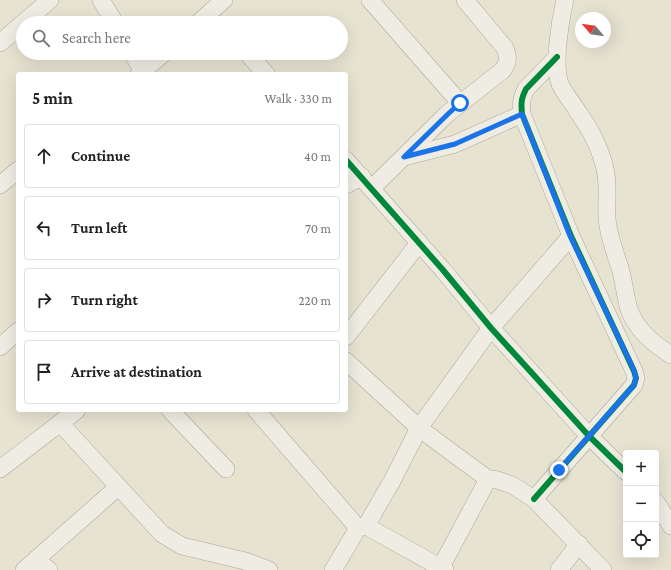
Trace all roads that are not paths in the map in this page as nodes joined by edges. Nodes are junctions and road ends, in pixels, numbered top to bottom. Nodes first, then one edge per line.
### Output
1 (50, 0) edge
2 (101, 0) edge
3 (224, 0) edge
4 (370, 0) edge
5 (466, 0) edge
6 (565, 0) edge
7 (31, 16) edge
8 (111, 16) edge
9 (212, 16) edge
10 (16, 29) edge
11 (0, 43) edge
12 (557, 57) junction
13 (135, 60) edge
14 (156, 60) edge
15 (253, 60) edge
16 (141, 72) edge
17 (142, 72) edge
18 (264, 72) edge
19 (460, 103) junction
20 (522, 114) junction
21 (404, 157) junction
22 (348, 162) edge
23 (16, 172) edge
24 (367, 183) junction
25 (0, 184) edge
26 (348, 185) edge
27 (570, 236) junction
28 (419, 243) junction
29 (491, 328) junction
30 (16, 333) edge
31 (348, 334) edge
32 (0, 347) edge
33 (671, 356) edge
34 (348, 363) edge
35 (74, 412) edge
36 (172, 412) edge
37 (258, 412) edge
38 (60, 423) junction
39 (419, 428) junction
40 (589, 436) junction
41 (0, 469) edge
42 (226, 469) dead end
43 (623, 469) edge
44 (488, 479) junction
45 (118, 487) junction
46 (534, 499) junction
47 (659, 507) edge
48 (671, 526) edge
49 (362, 527) junction
50 (579, 544) junction
51 (241, 566) edge
52 (37, 567) edge
53 (443, 569) edge
54 (269, 570) edge
55 (333, 570) edge
56 (559, 570) edge
57 (603, 570) edge

1 - 7 street
2 - 8 street
3 - 9 street
4 - 19 street
5 - 19 street
6 - 12 street
10 - 11 street
12 - 20 street
12 - 33 street
13 - 16 street
14 - 17 street
15 - 18 street
19 - 21 street
20 - 21 street
20 - 27 street
21 - 24 street
22 - 24 street
23 - 25 street
24 - 26 street
24 - 28 street
27 - 29 street
27 - 40 street
28 - 29 street
28 - 31 street
29 - 39 street
29 - 40 street
30 - 32 street
34 - 39 street
35 - 38 street
36 - 42 street
37 - 49 street
38 - 41 street
38 - 45 street
39 - 44 street
39 - 49 street
40 - 43 street
40 - 46 street
44 - 46 street
44 - 53 street
45 - 51 street
45 - 52 street
46 - 50 street
47 - 48 street
49 - 53 street
49 - 55 street
50 - 56 street
50 - 57 street
51 - 54 street

